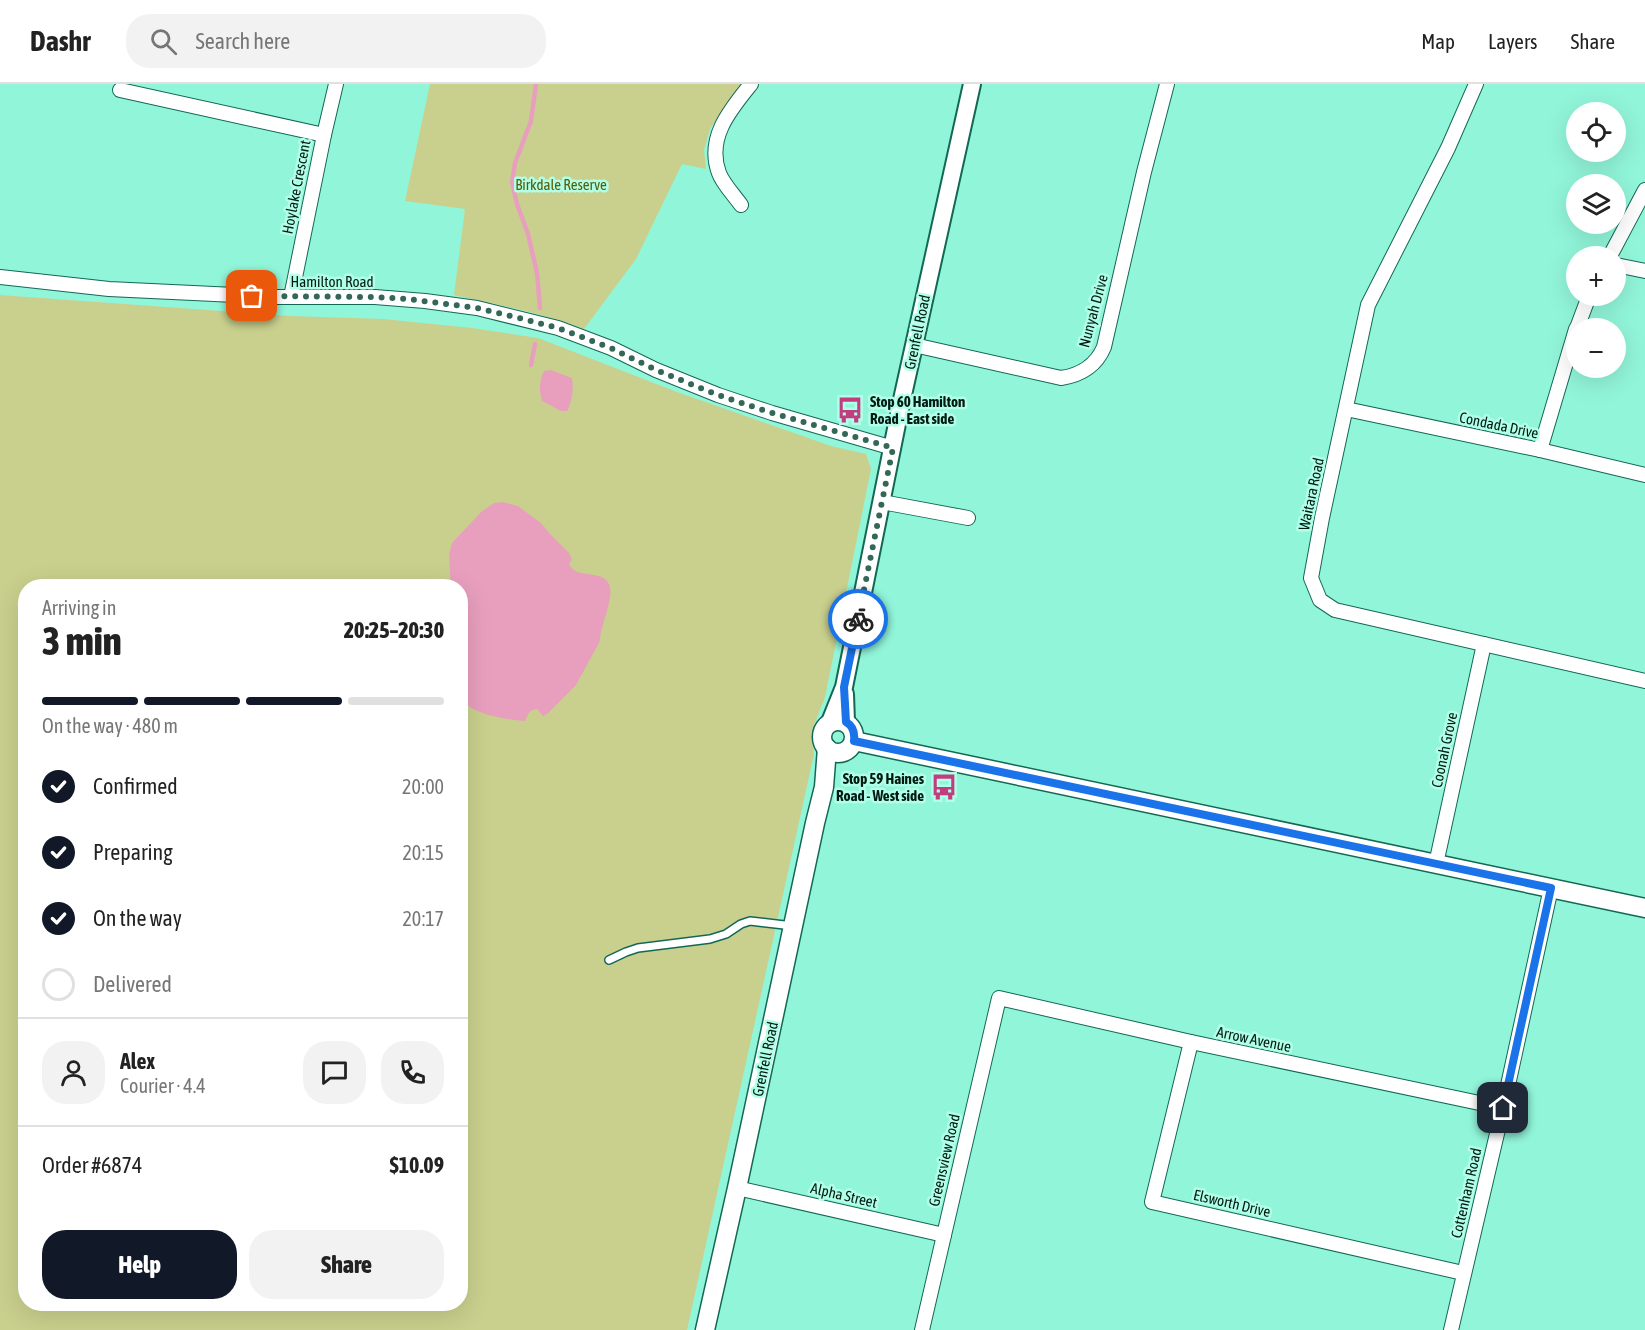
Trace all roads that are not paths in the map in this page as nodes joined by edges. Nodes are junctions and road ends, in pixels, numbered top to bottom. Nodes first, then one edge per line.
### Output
1 (336, 84) edge
2 (751, 84) edge
3 (972, 84) edge
4 (1167, 84) edge
5 (1476, 84) edge
6 (120, 90) dead end
7 (324, 135) junction
8 (1645, 190) edge
9 (741, 205) dead end
10 (1615, 246) edge
11 (1626, 267) edge
12 (1645, 271) edge
13 (0, 277) edge
14 (291, 297) junction
15 (914, 345) junction
16 (1566, 365) edge
17 (1346, 409) junction
18 (893, 448) junction
19 (1540, 450) junction
20 (1645, 475) edge
21 (882, 502) junction
22 (968, 518) dead end
23 (1484, 644) junction
24 (1645, 681) edge
25 (838, 722) junction
26 (841, 747) junction
27 (1436, 864) junction
28 (1551, 888) junction
29 (1645, 908) edge
30 (793, 926) junction
31 (609, 960) dead end
32 (999, 998) joint
33 (1191, 1042) junction
34 (1503, 1108) junction
35 (737, 1188) junction
36 (944, 1235) junction
37 (1463, 1273) junction
38 (705, 1330) edge
39 (922, 1330) edge
40 (1451, 1330) edge

1 - 7 street, Hoylake Crescent
2 - 9 street
3 - 15 street, Grenfell Road
4 - 15 street, Nunyah Drive
5 - 17 street, Waitara Road
6 - 7 street
7 - 14 street, Hoylake Crescent
8 - 10 street
11 - 12 street
13 - 14 street, Hamilton Road
14 - 18 street, Hamilton Road
15 - 18 street, Grenfell Road
16 - 19 street
17 - 19 street, Condada Drive
17 - 23 street, Waitara Road
18 - 21 street, Grenfell Road
19 - 20 street, Condada Drive
21 - 22 street
21 - 25 street, Grenfell Road
23 - 24 street, Waitara Road
23 - 27 street, Coonah Grove
25 - 26 main road
25 - 26 main road
26 - 27 main road
26 - 30 main road, Grenfell Road
27 - 28 main road
28 - 29 main road
28 - 34 street, Cottenham Road
30 - 31 lane
30 - 35 main road, Grenfell Road
32 - 33 street, Arrow Avenue
32 - 36 street, Greensview Road
33 - 34 street, Arrow Avenue
33 - 37 street, Elsworth Drive
34 - 37 street, Cottenham Road
35 - 36 street, Alpha Street
35 - 38 main road, Grenfell Road
36 - 39 street, Greensview Road
37 - 40 street, Cottenham Road

